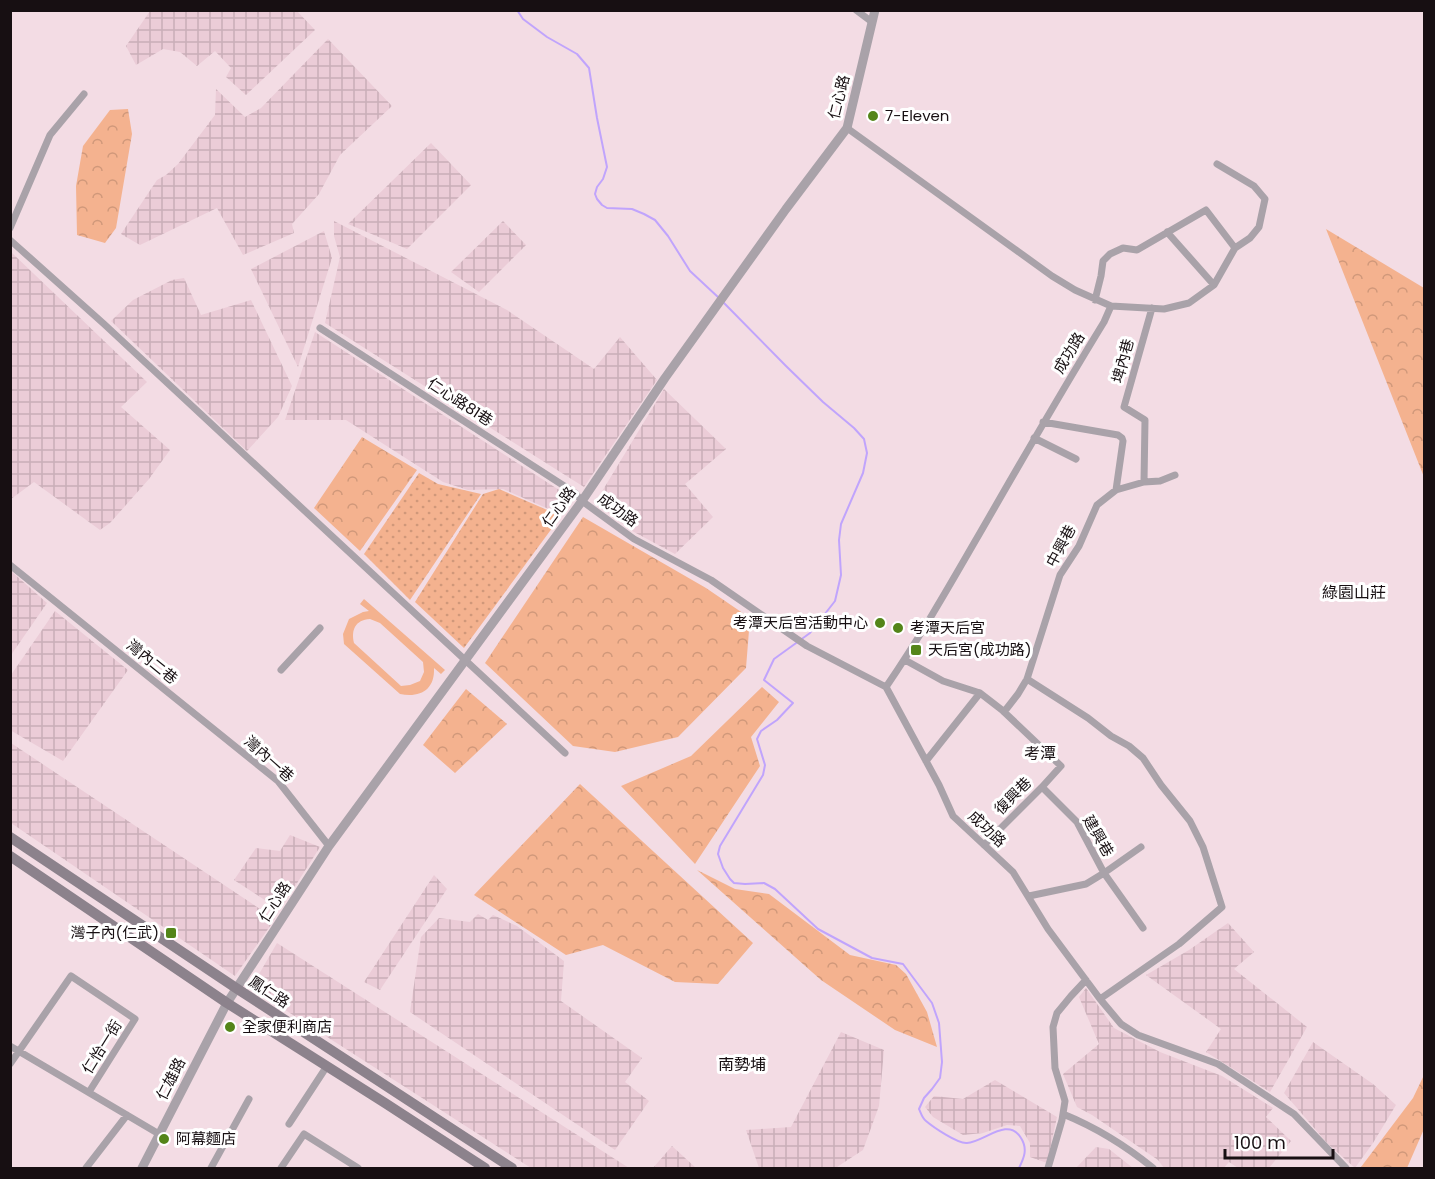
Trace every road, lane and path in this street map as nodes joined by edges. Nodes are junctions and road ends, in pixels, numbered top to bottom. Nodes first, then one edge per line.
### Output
1 (856, 10) edge
2 (875, 10) edge
3 (872, 22) junction
4 (84, 94) dead end
5 (848, 128) junction
6 (1217, 164) dead end
7 (10, 228) edge
8 (1167, 232) junction
9 (10, 240) edge
10 (1235, 248) junction
11 (1214, 285) junction
12 (1095, 300) junction
13 (1111, 306) junction
14 (1152, 308) junction
15 (320, 328) dead end
16 (1043, 422) junction
17 (1034, 438) junction
18 (1076, 459) dead end
19 (1175, 476) dead end
20 (1144, 482) junction
21 (1116, 490) junction
22 (582, 501) junction
23 (10, 565) edge
24 (320, 628) dead end
25 (466, 660) junction
26 (905, 660) junction
27 (281, 670) dead end
28 (1027, 679) junction
29 (886, 687) junction
30 (980, 693) junction
31 (181, 703) joint
32 (1004, 712) junction
33 (564, 753) dead end
34 (926, 761) junction
35 (1042, 787) junction
36 (10, 837) edge
37 (984, 845) junction
38 (329, 846) junction
39 (1141, 848) dead end
40 (10, 856) edge
41 (1104, 873) junction
42 (1029, 896) junction
43 (1143, 928) dead end
44 (1086, 980) junction
45 (236, 988) junction
46 (1100, 999) junction
47 (227, 1003) junction
48 (10, 1046) edge
49 (19, 1051) junction
50 (10, 1064) edge
51 (327, 1066) junction
52 (89, 1092) junction
53 (249, 1099) dead end
54 (1063, 1114) junction
55 (127, 1115) junction
56 (289, 1125) dead end
57 (159, 1134) junction
58 (86, 1168) edge
59 (142, 1168) edge
60 (211, 1168) edge
61 (281, 1168) edge
62 (358, 1168) edge
63 (485, 1168) edge
64 (512, 1168) edge
65 (1048, 1168) edge
66 (1153, 1168) edge
67 (1347, 1168) edge

1 - 3 street
2 - 3 street, 仁心路
3 - 5 street, 仁心路
4 - 7 street
5 - 12 street
5 - 22 street, 仁心路
6 - 10 street
8 - 10 street
8 - 11 street
8 - 12 street
9 - 25 street
10 - 11 street
11 - 14 street
12 - 13 street
13 - 14 street
13 - 16 street, 成功路
14 - 20 street, 埤內巷
15 - 22 street, 仁心路81巷
16 - 17 street, 成功路
16 - 21 street
17 - 18 street
17 - 26 street, 成功路
19 - 20 street, 中興巷
20 - 21 street, 中興巷
21 - 28 street, 中興巷
22 - 25 street, 仁心路
22 - 29 street, 成功路
23 - 31 street, 灣內二巷
24 - 27 street
25 - 33 street
25 - 38 street, 仁心路
26 - 29 street, 成功路
26 - 30 street
28 - 32 street, 中興巷
28 - 46 street
29 - 34 street, 成功路
30 - 32 street
30 - 34 street
31 - 38 street, 灣內一巷
32 - 35 street, 復興巷
34 - 37 street, 成功路
35 - 37 street, 復興巷
35 - 41 street, 建興巷
36 - 45 main road, 鳳仁路
37 - 42 street, 成功路
38 - 45 street, 仁心路
39 - 41 street, 建興巷
40 - 47 main road
41 - 42 street, 建興巷
41 - 43 street, 建興巷
42 - 44 street, 成功路
44 - 46 street, 成功路
44 - 54 street
45 - 47 street, 仁心路
45 - 64 main road, 鳳仁路
46 - 67 street, 成功路
47 - 51 main road
47 - 57 street, 仁雄路
48 - 49 street
49 - 50 street, 仁怡一街
49 - 52 street
49 - 52 street, 仁怡一街
51 - 56 street
51 - 63 main road
52 - 55 street
53 - 60 street
54 - 65 street
54 - 66 street
55 - 57 street
55 - 58 street
57 - 59 street, 仁雄路
61 - 62 street

